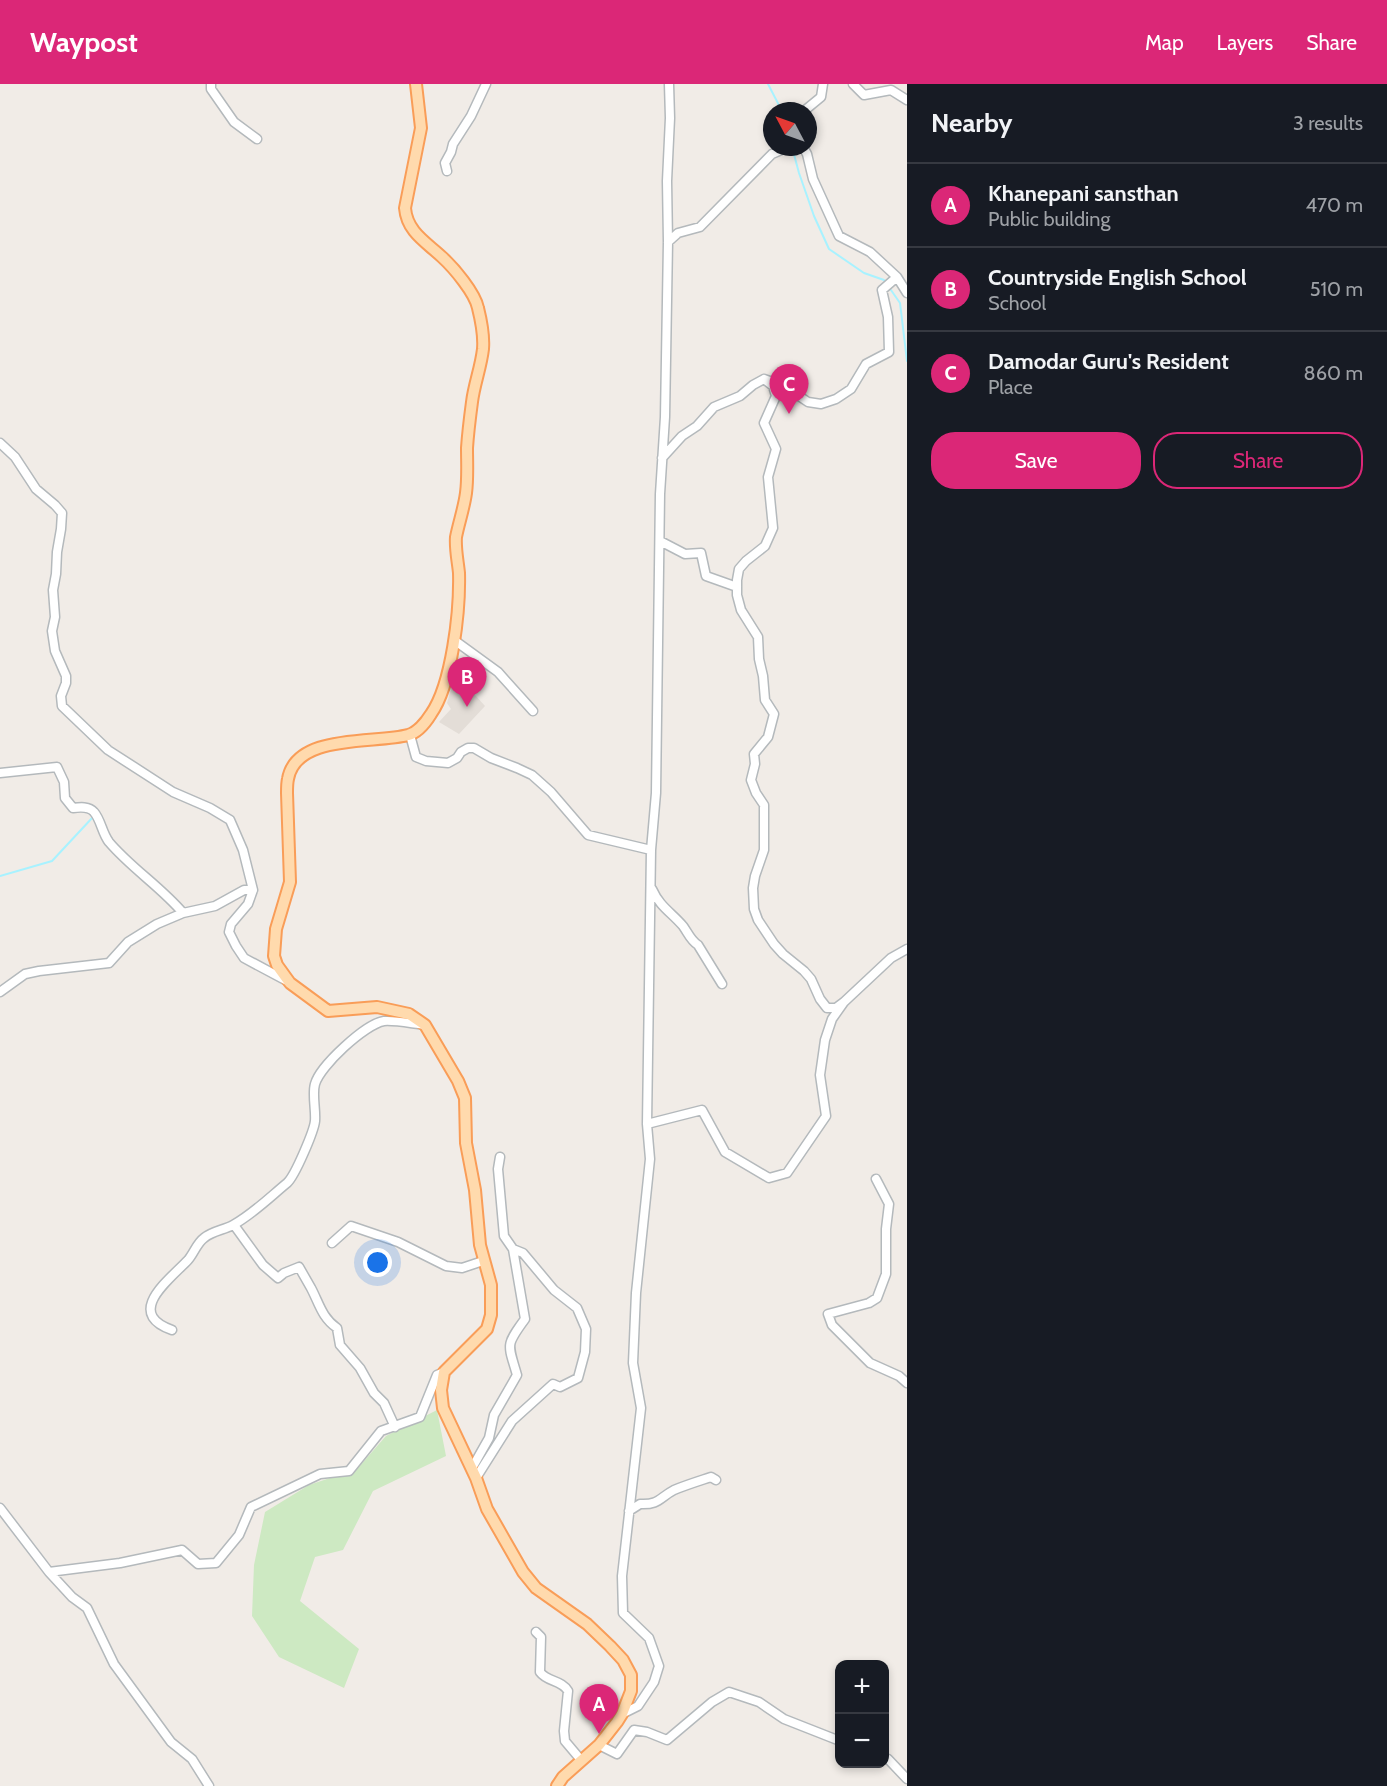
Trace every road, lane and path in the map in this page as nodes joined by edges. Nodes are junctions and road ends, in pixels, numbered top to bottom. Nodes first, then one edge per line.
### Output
1 (211, 84) edge
2 (416, 84) edge
3 (486, 84) edge
4 (669, 84) edge
5 (823, 84) edge
6 (853, 84) edge
7 (907, 100) edge
8 (815, 102) edge
9 (258, 140) dead end
10 (770, 156) edge
11 (807, 156) edge
12 (447, 171) dead end
13 (668, 242) junction
14 (897, 278) junction
15 (907, 293) edge
16 (764, 379) junction
17 (0, 443) edge
18 (662, 458) junction
19 (660, 541) junction
20 (737, 587) junction
21 (454, 640) junction
22 (533, 711) dead end
23 (410, 735) junction
24 (0, 773) edge
25 (651, 850) junction
26 (650, 886) junction
27 (253, 890) junction
28 (183, 913) junction
29 (907, 949) edge
30 (290, 982) junction
31 (722, 984) dead end
32 (0, 992) edge
33 (844, 1002) junction
34 (425, 1025) junction
35 (646, 1124) junction
36 (500, 1156) dead end
37 (876, 1179) dead end
38 (234, 1225) junction
39 (332, 1243) dead end
40 (513, 1249) junction
41 (483, 1261) junction
42 (172, 1330) dead end
43 (444, 1372) junction
44 (907, 1383) edge
45 (394, 1427) junction
46 (474, 1473) junction
47 (716, 1480) dead end
48 (0, 1508) edge
49 (629, 1511) junction
50 (49, 1572) junction
51 (536, 1632) dead end
52 (622, 1714) junction
53 (835, 1739) edge
54 (599, 1745) junction
55 (581, 1760) junction
56 (889, 1760) edge
57 (907, 1779) edge
58 (209, 1786) edge
59 (557, 1786) edge

1 - 9 street
2 - 21 main road
3 - 12 street
4 - 13 street
5 - 8 street
6 - 7 street
10 - 13 street
11 - 14 street
13 - 18 street
14 - 15 street
14 - 16 street
16 - 18 street
16 - 20 street
17 - 27 street
18 - 19 street
19 - 20 street
19 - 25 street
20 - 33 street
21 - 22 street
21 - 23 main road
23 - 25 street
23 - 30 main road
24 - 28 street
25 - 26 street
26 - 31 street
26 - 35 street
27 - 28 street
27 - 30 street
28 - 32 street
29 - 33 street
30 - 34 main road
33 - 35 street
34 - 38 street
34 - 41 main road
35 - 49 street
36 - 40 street
37 - 44 street
38 - 42 street
38 - 45 street
39 - 41 street
40 - 46 street
40 - 46 street
41 - 43 main road
43 - 45 street
43 - 46 main road
45 - 50 street
46 - 52 main road
47 - 49 street
48 - 50 street
49 - 52 street
50 - 58 street
51 - 55 street
52 - 54 main road
53 - 54 street
54 - 55 main road
55 - 59 main road
56 - 57 street

